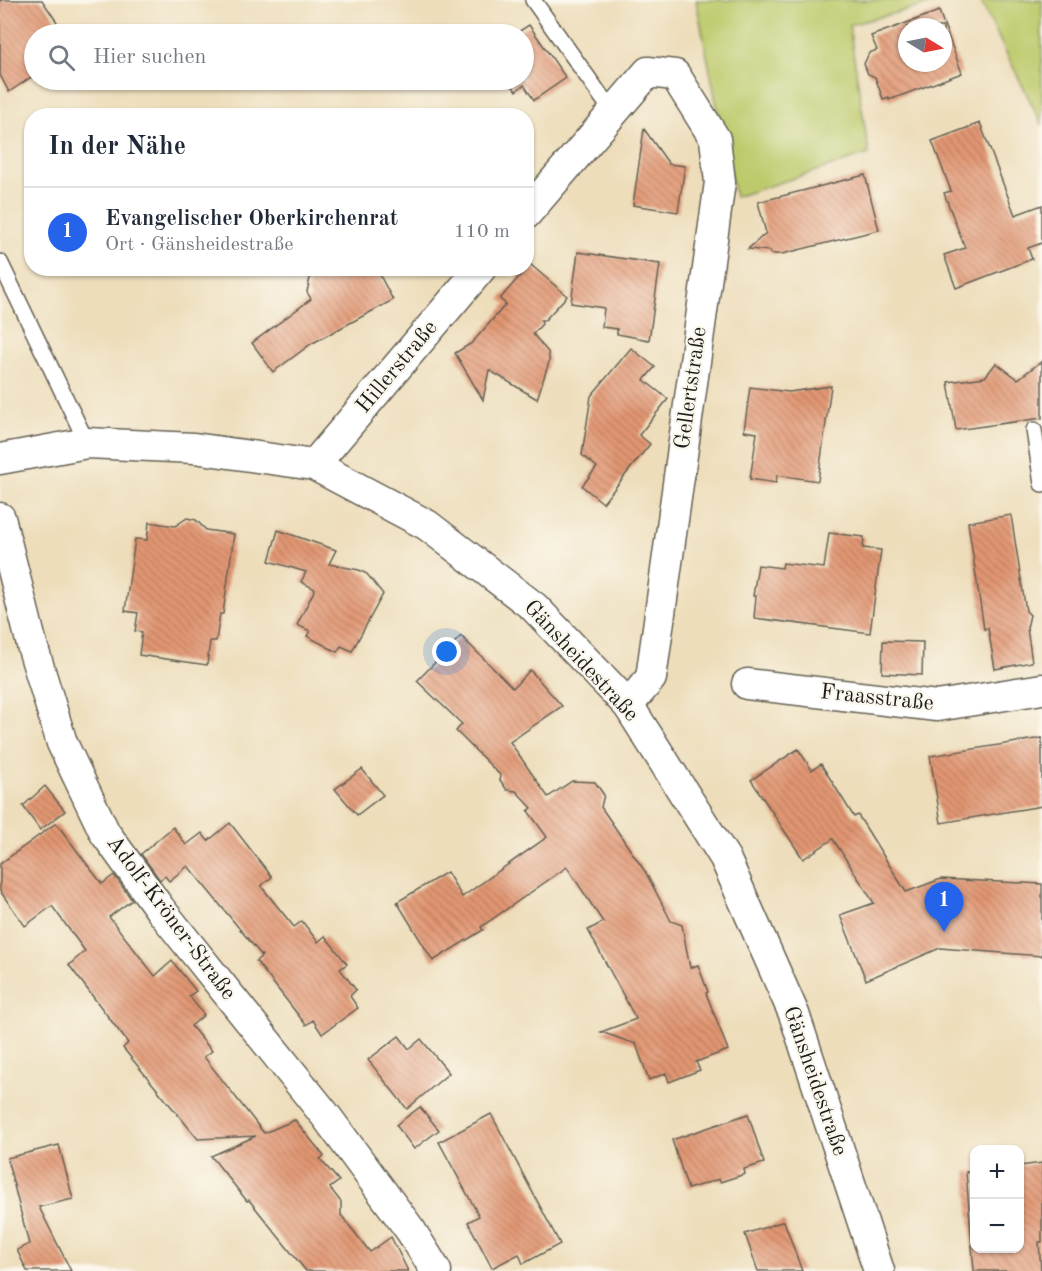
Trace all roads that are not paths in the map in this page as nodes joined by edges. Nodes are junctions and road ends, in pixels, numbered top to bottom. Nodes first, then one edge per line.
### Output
1 (533, 0) edge
2 (613, 113) junction
3 (534, 205) edge
4 (0, 262) edge
5 (474, 276) edge
6 (1034, 430) dead end
7 (87, 443) junction
8 (0, 459) edge
9 (314, 465) junction
10 (1042, 484) edge
11 (0, 518) edge
12 (747, 684) dead end
13 (1042, 688) edge
14 (628, 705) junction
15 (436, 1271) edge
16 (879, 1271) edge

1 - 2 lane
2 - 3 street
2 - 14 street, Gellertstraße
4 - 7 lane
5 - 9 street, Hillerstraße
6 - 10 lane
7 - 8 street, Gänsheidestraße
7 - 9 street, Gänsheidestraße
9 - 14 street, Gänsheidestraße
11 - 15 street, Adolf-Kröner-Straße
12 - 13 street, Fraasstraße
14 - 16 street, Gänsheidestraße

